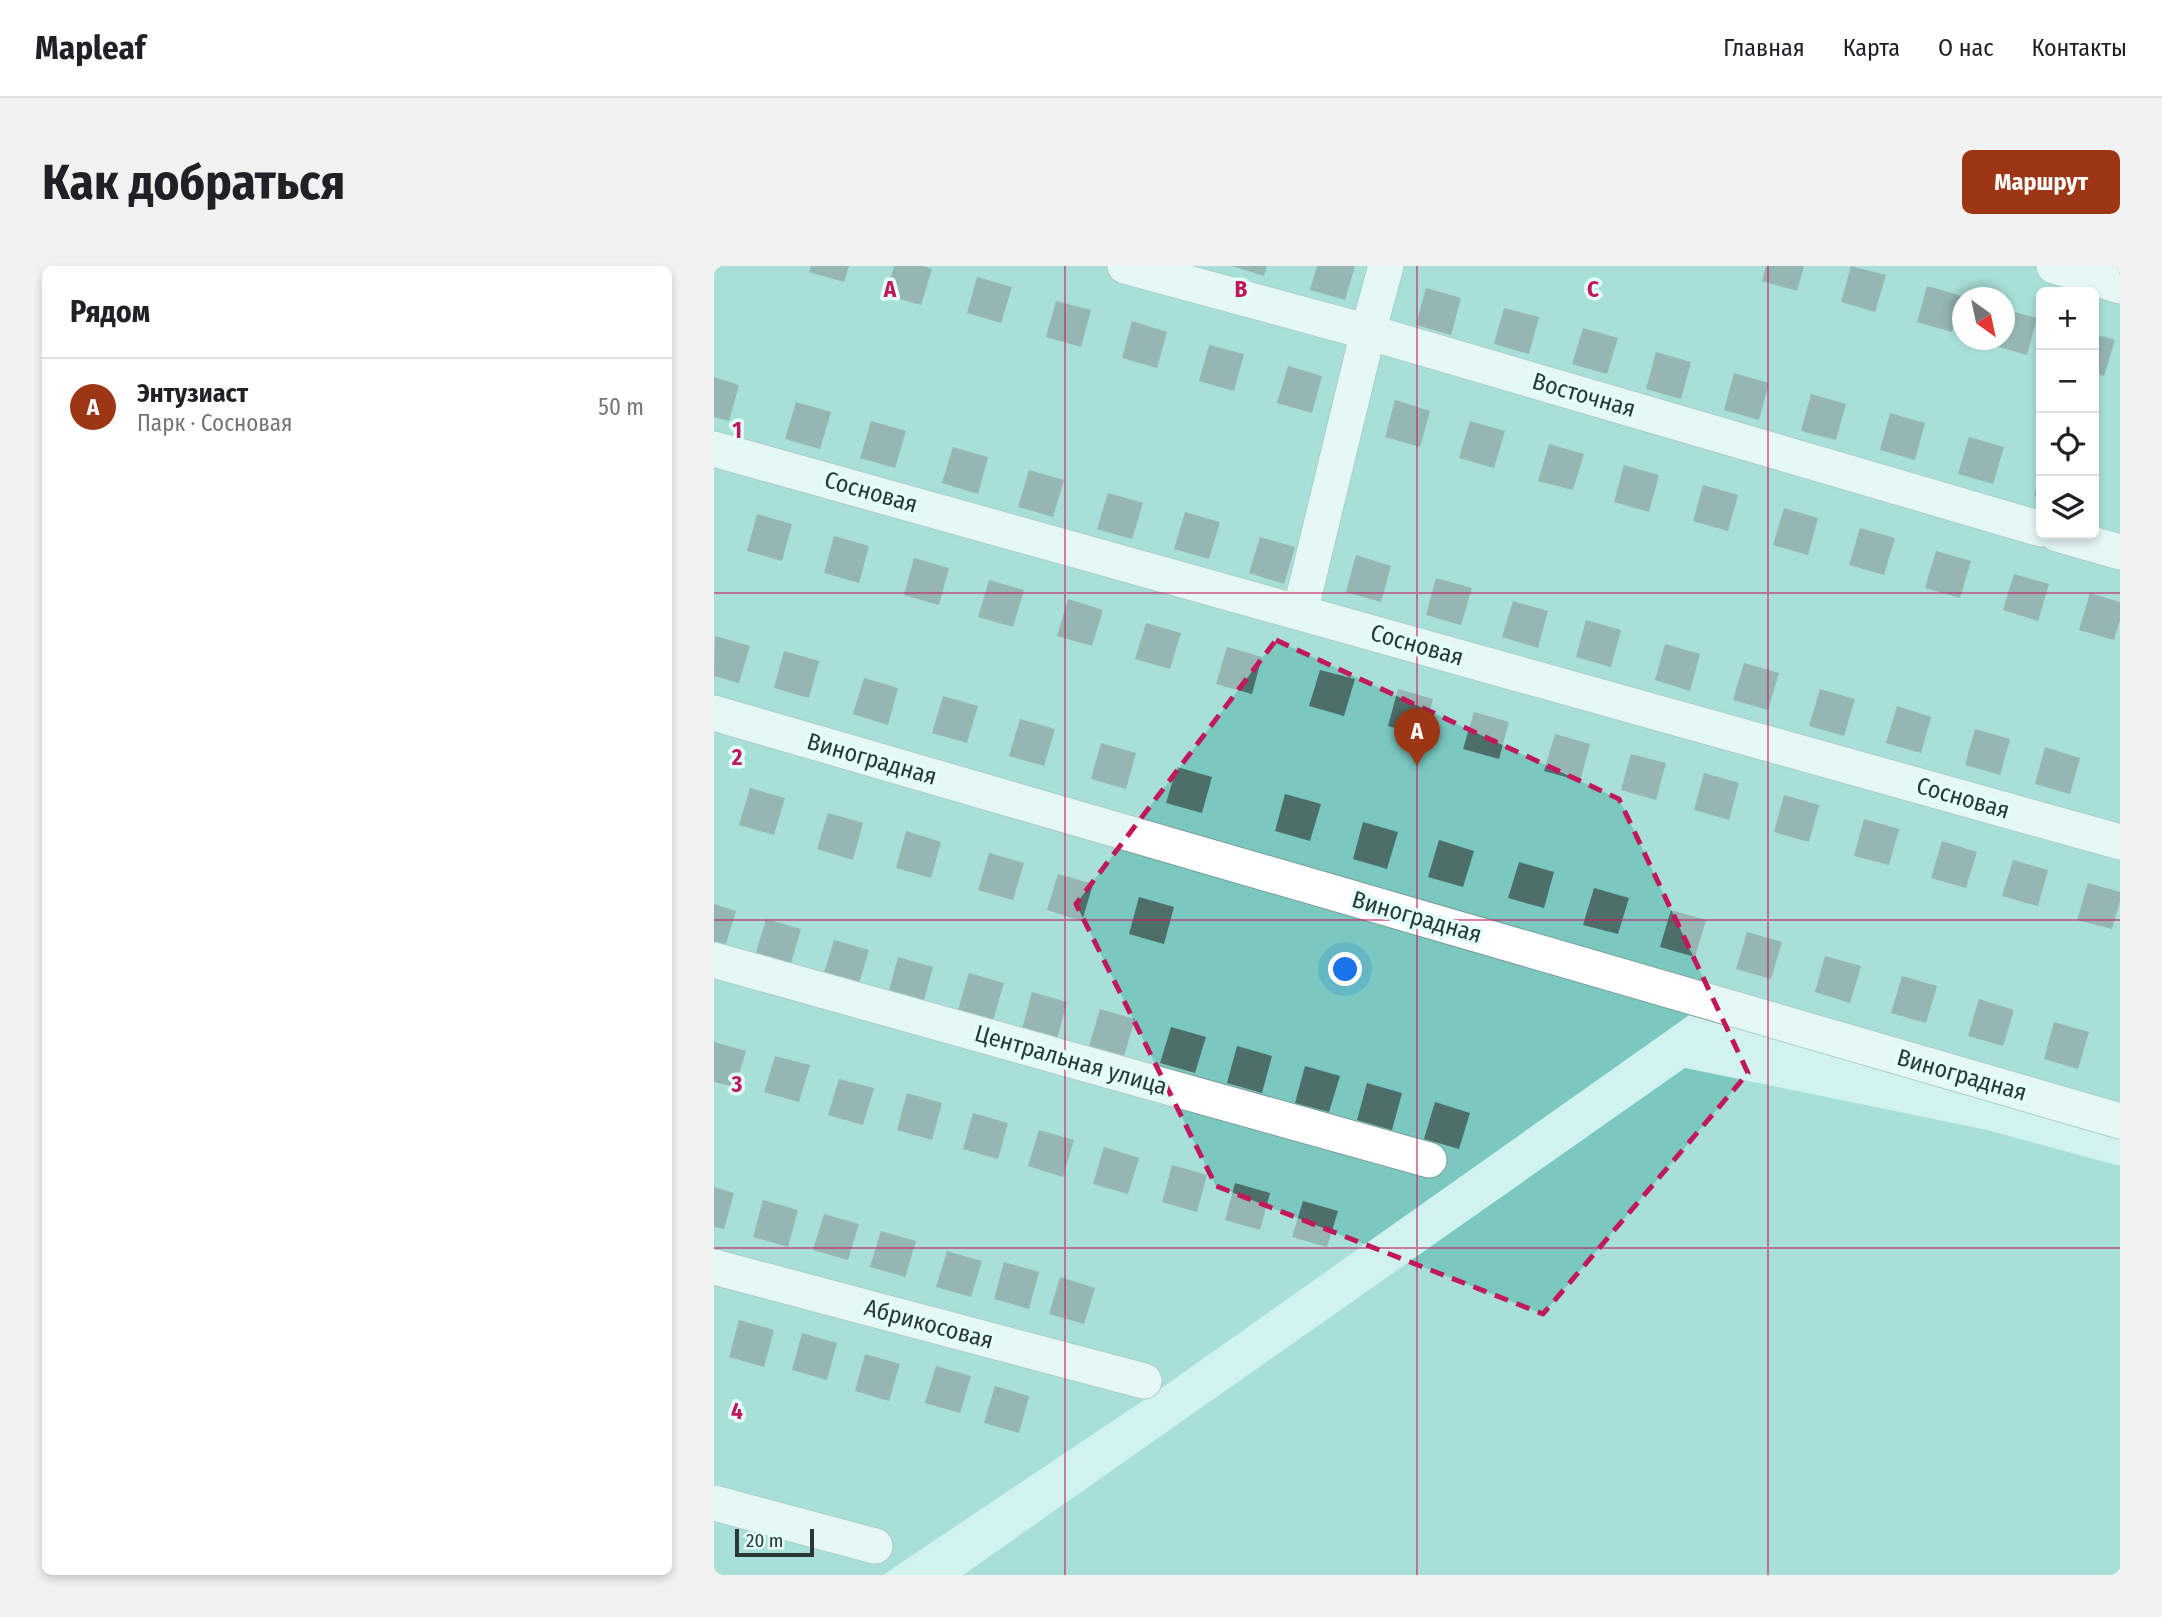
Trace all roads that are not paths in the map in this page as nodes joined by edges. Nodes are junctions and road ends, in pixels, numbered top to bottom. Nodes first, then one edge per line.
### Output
1 (1125, 266) edge
2 (1386, 266) edge
3 (2054, 266) edge
4 (2120, 286) edge
5 (1368, 332) junction
6 (714, 449) edge
7 (2036, 528) edge
8 (2074, 539) edge
9 (2120, 552) edge
10 (1300, 612) junction
11 (714, 713) edge
12 (2120, 842) edge
13 (714, 960) edge
14 (2120, 1121) edge
15 (1429, 1160) dead end
16 (714, 1267) edge
17 (1144, 1381) dead end
18 (714, 1503) edge
19 (874, 1546) dead end

1 - 5 street, Восточная
2 - 5 street
3 - 4 street
5 - 7 street, Восточная
5 - 10 street
6 - 10 street, Сосновая
8 - 9 street
10 - 12 street, Сосновая
11 - 14 street, Виноградная
13 - 15 street, Центральная улица
16 - 17 street, Абрикосовая
18 - 19 street

